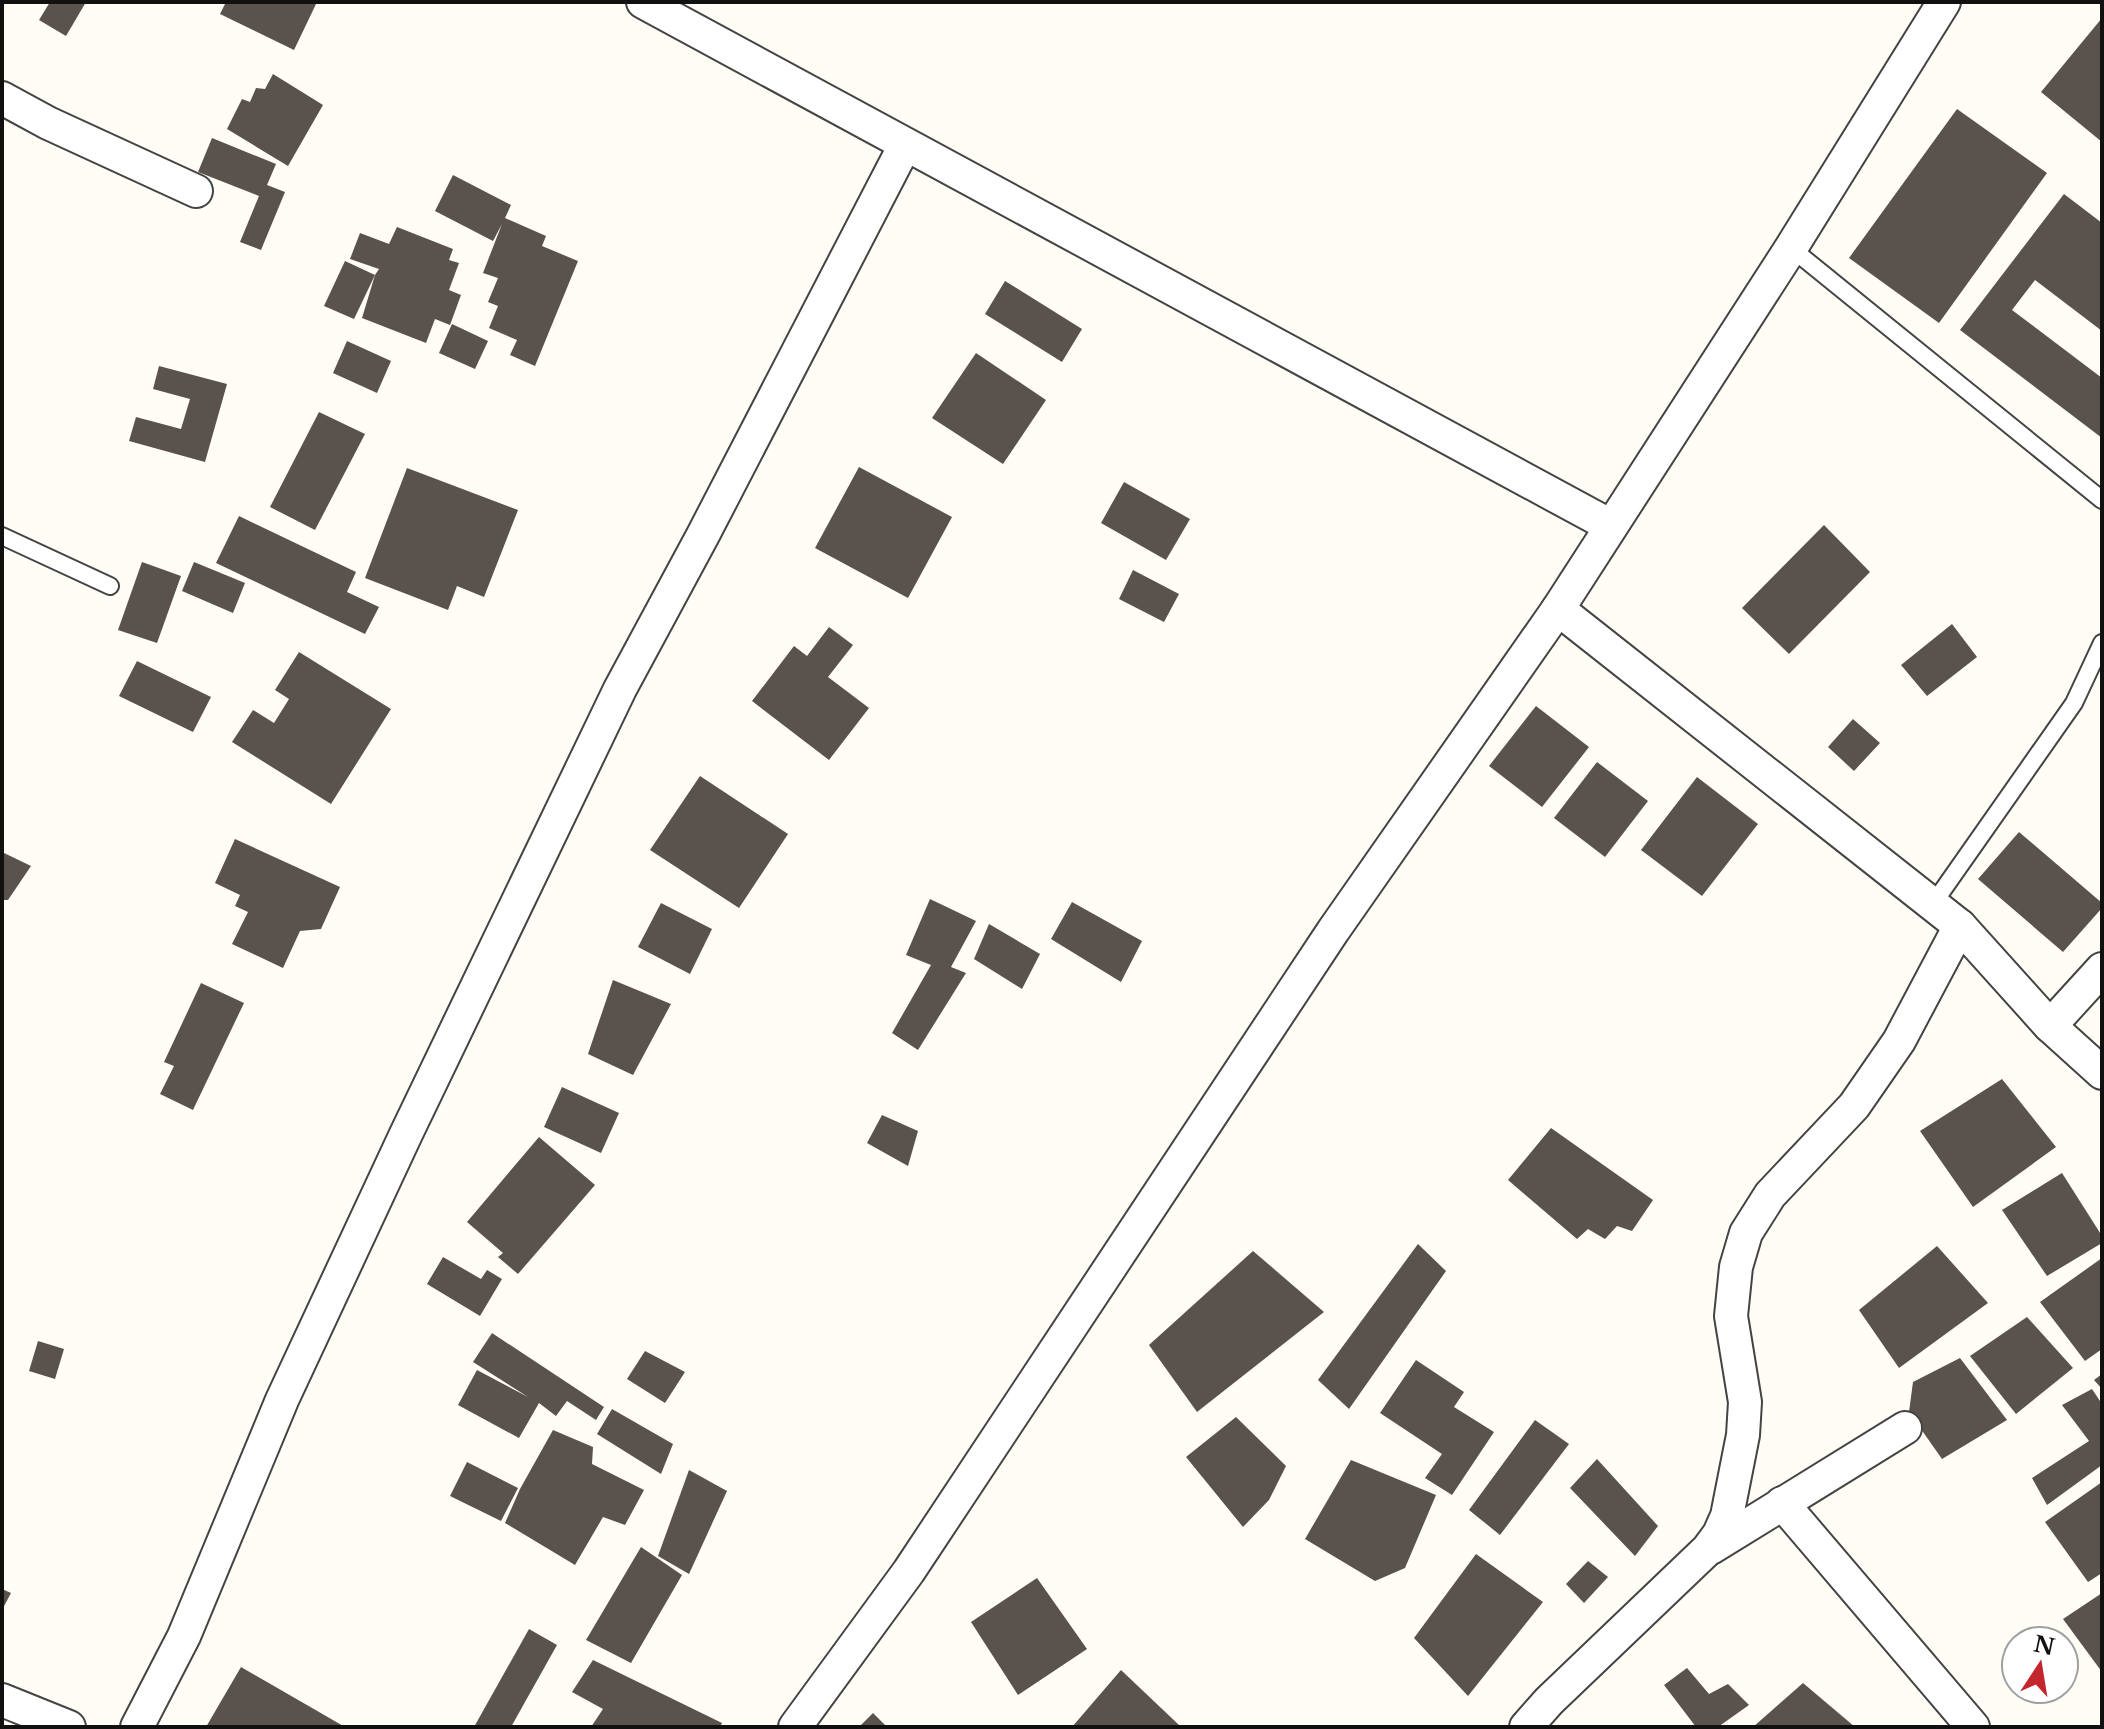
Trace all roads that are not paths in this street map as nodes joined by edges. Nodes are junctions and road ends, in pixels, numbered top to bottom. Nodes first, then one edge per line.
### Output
1 (643, 2) edge
2 (1944, 2) edge
3 (2, 98) edge
4 (905, 145) junction
5 (196, 191) dead end
6 (1791, 248) junction
7 (2102, 500) edge
8 (1611, 526) junction
9 (2, 536) edge
10 (110, 586) dead end
11 (1558, 609) junction
12 (2102, 643) edge
13 (1933, 904) junction
14 (1960, 926) junction
15 (2102, 969) edge
16 (2050, 1026) junction
17 (2102, 1073) edge
18 (1905, 1428) dead end
19 (1782, 1503) junction
20 (1708, 1549) junction
21 (2, 1700) edge
22 (69, 1727) edge
23 (137, 1727) edge
24 (795, 1727) edge
25 (1526, 1727) edge
26 (1973, 1727) edge

1 - 4 street
2 - 6 street
3 - 5 street
4 - 8 street
4 - 23 street
6 - 7 lane
6 - 8 street
8 - 11 street
9 - 10 lane
11 - 13 street
11 - 24 street
12 - 13 lane
13 - 14 street
14 - 16 street
14 - 20 street
15 - 16 street
16 - 17 street
18 - 19 street
19 - 20 street
19 - 26 street
20 - 25 street
21 - 22 street

